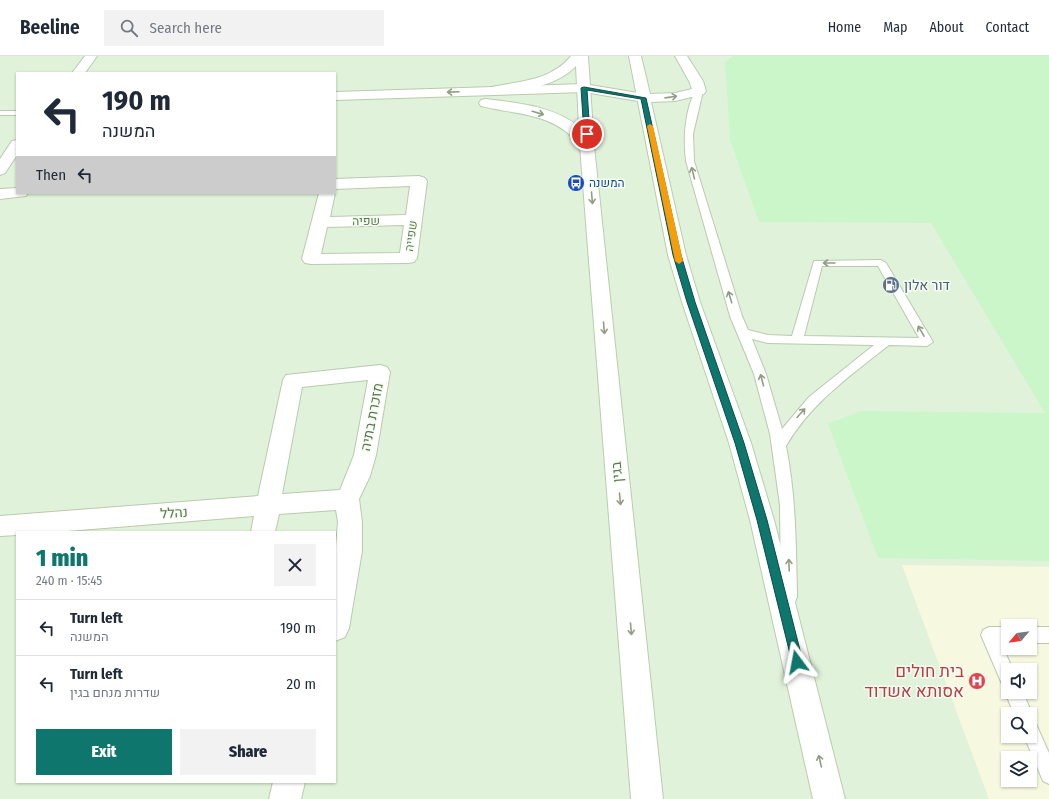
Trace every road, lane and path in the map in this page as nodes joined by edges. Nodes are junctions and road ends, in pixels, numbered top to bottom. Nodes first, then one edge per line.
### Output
1 (91, 56) edge
2 (578, 56) edge
3 (582, 56) edge
4 (635, 56) edge
5 (681, 56) edge
6 (79, 72) edge
7 (698, 91) junction
8 (584, 94) junction
9 (336, 96) edge
10 (489, 97) junction
11 (644, 98) junction
12 (336, 107) edge
13 (0, 113) edge
14 (16, 113) edge
15 (16, 146) edge
16 (588, 146) junction
17 (16, 169) edge
18 (0, 170) edge
19 (0, 183) edge
20 (336, 184) edge
21 (16, 193) edge
22 (0, 194) edge
23 (327, 194) edge
24 (414, 220) junction
25 (319, 222) junction
26 (745, 333) junction
27 (797, 340) junction
28 (887, 341) junction
29 (779, 445) junction
30 (347, 499) junction
31 (268, 506) junction
32 (0, 526) edge
33 (262, 531) edge
34 (336, 622) edge
35 (790, 632) junction
36 (1001, 635) edge
37 (1037, 635) edge
38 (1049, 635) edge
39 (1002, 663) edge
40 (1036, 743) edge
41 (1049, 774) edge
42 (289, 783) edge
43 (285, 799) edge
44 (647, 799) edge
45 (829, 799) edge

1 - 6 main road
2 - 10 main road
3 - 8 main road, בגין
4 - 11 main road
5 - 7 main road
11 -> 7 main road
26 -> 7 lane
8 - 10 main road
8 - 11 main road
8 - 16 main road, בגין
10 -> 9 main road
10 - 12 main road
10 -> 16 main road
11 - 35 main road
13 - 14 lane
15 - 18 main road
16 -> 44 main road, בגין
17 - 19 main road
20 - 24 main road, שפייה
21 - 22 main road
23 - 25 main road, שפייה
24 - 25 main road, שפיה
24 - 25 main road, שפייה
26 - 27 lane
29 -> 26 lane
27 - 28 lane
28 -> 27 lane
29 -> 28 lane
35 -> 29 lane
30 - 31 main road, נהלל
30 - 31 main road, מזכרת בתיה
30 - 34 main road
31 - 32 main road, נהלל
31 - 33 main road, מזכרת בתיה
45 -> 35 main road
36 - 39 lane
37 - 38 lane
40 - 41 lane
42 - 43 main road

